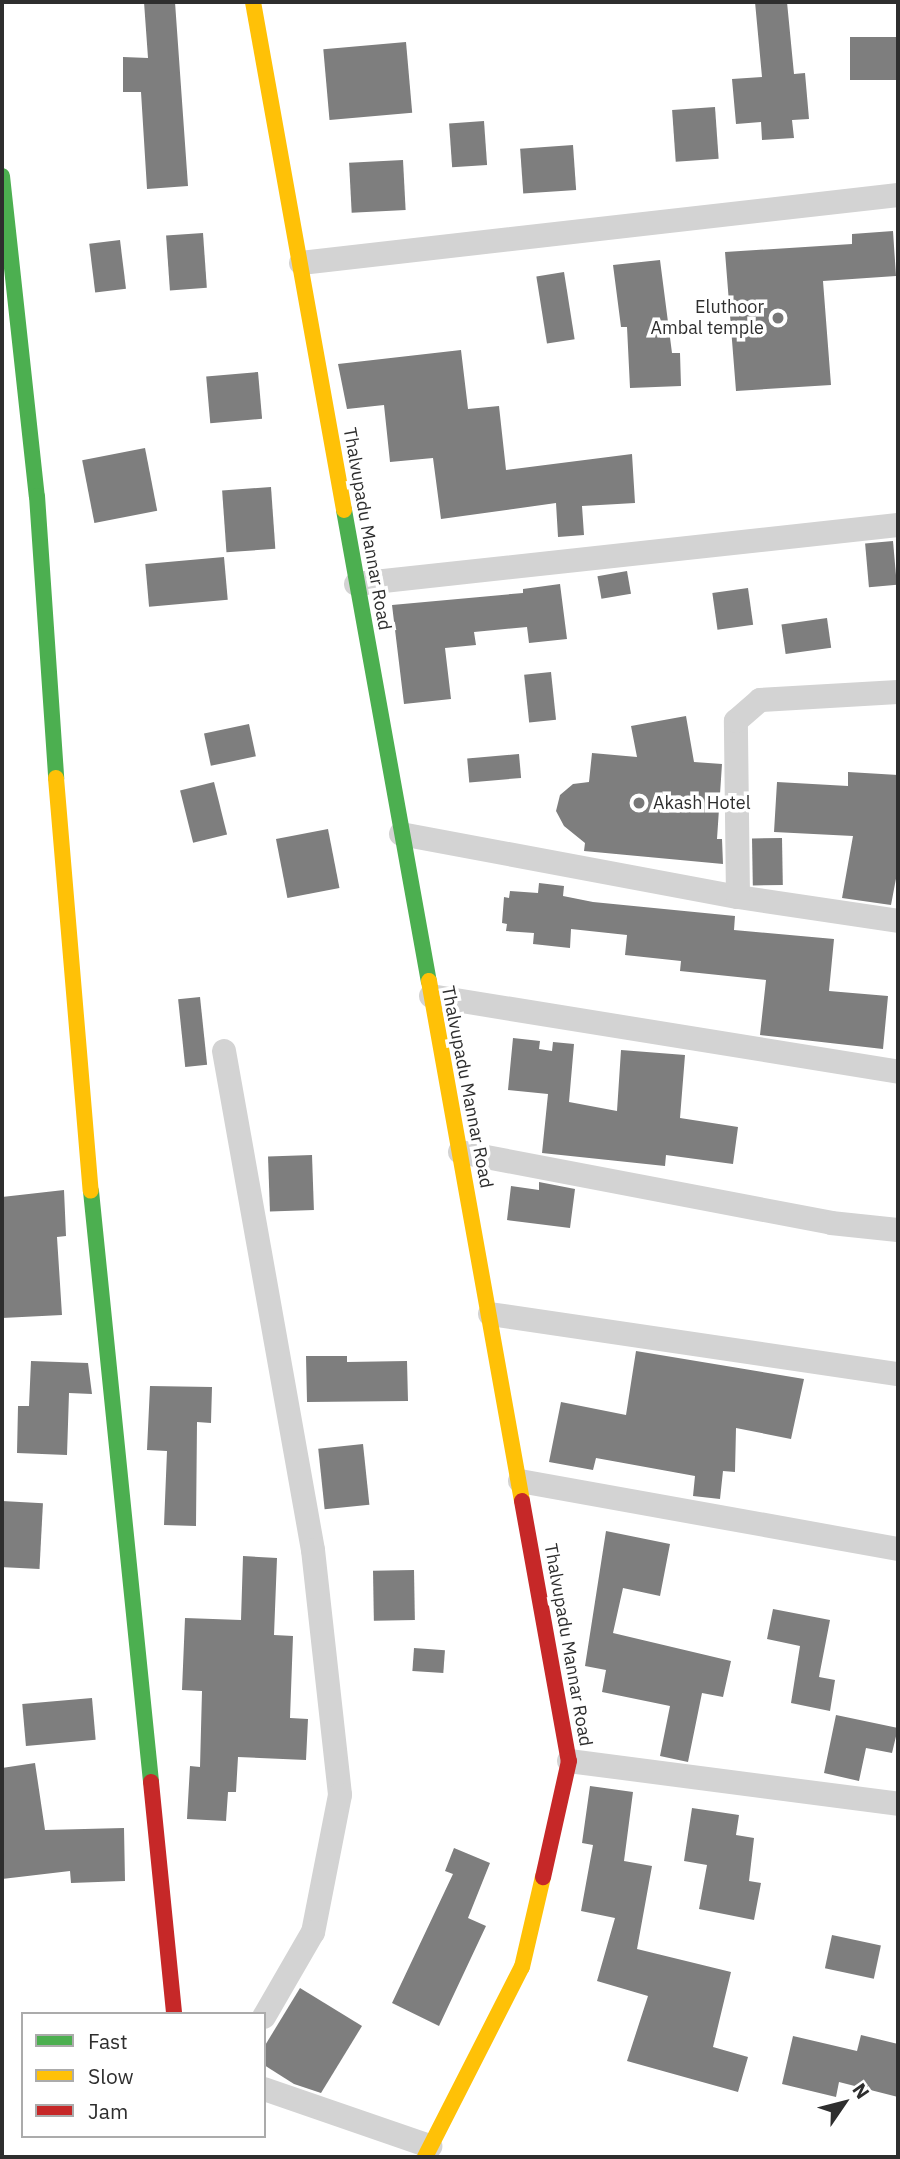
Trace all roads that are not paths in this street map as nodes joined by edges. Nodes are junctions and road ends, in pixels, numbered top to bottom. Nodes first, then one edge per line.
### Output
1 (253, 2) edge
2 (2, 176) edge
3 (898, 195) edge
4 (301, 263) junction
5 (898, 525) edge
6 (356, 584) junction
7 (898, 692) edge
8 (401, 834) junction
9 (738, 897) junction
10 (898, 921) edge
11 (431, 996) junction
12 (224, 1051) dead end
13 (898, 1072) edge
14 (460, 1152) junction
15 (898, 1230) edge
16 (490, 1314) junction
17 (898, 1374) edge
18 (520, 1480) junction
19 (898, 1549) edge
20 (569, 1761) junction
21 (898, 1804) edge
22 (174, 2012) edge
23 (266, 2014) edge
24 (266, 2090) edge
25 (428, 2152) edge

1 - 4 street, Thalvupadu Mannar Road
2 - 22 street
3 - 4 street
4 - 6 street, Thalvupadu Mannar Road
5 - 6 street
6 - 8 street, Thalvupadu Mannar Road
7 - 9 street
8 - 9 street
8 - 11 street, Thalvupadu Mannar Road
9 - 10 street
11 - 13 street
11 - 14 street, Thalvupadu Mannar Road
12 - 23 street
14 - 15 street
14 - 16 street, Thalvupadu Mannar Road
16 - 17 street
16 - 18 street, Thalvupadu Mannar Road
18 - 19 street
18 - 20 street, Thalvupadu Mannar Road
20 - 21 street
20 - 25 street, Thalvupadu Mannar Road
24 - 25 street

